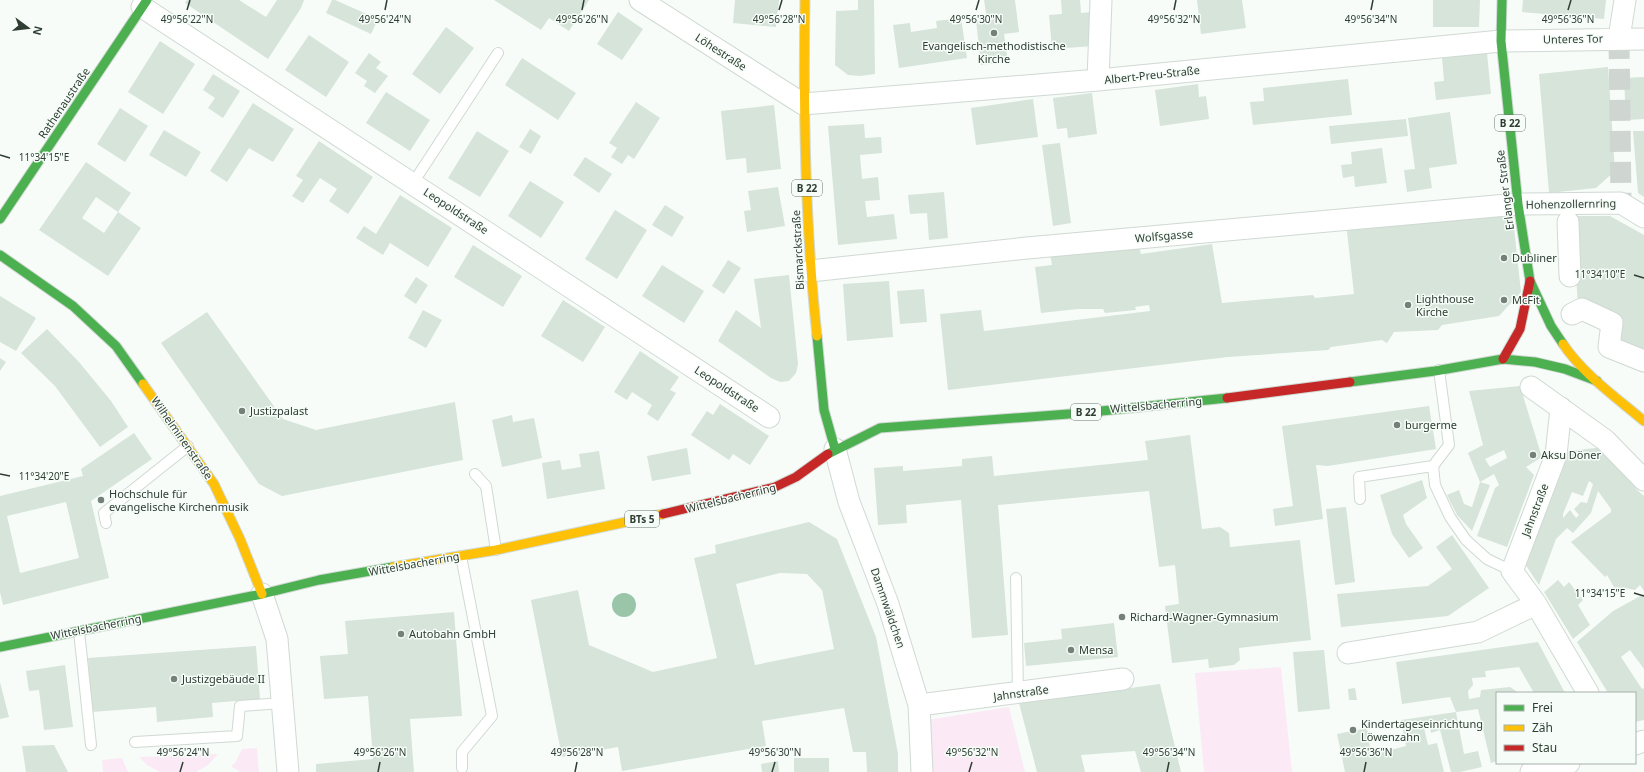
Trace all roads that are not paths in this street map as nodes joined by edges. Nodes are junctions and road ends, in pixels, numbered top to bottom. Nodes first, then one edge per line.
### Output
1 (640, 0) edge
2 (805, 0) edge
3 (1101, 0) edge
4 (1502, 0) edge
5 (1625, 0) edge
6 (145, 4) edge
7 (1619, 38) junction
8 (1644, 39) edge
9 (1501, 41) junction
10 (498, 53) dead end
11 (1098, 80) junction
12 (803, 104) junction
13 (413, 183) junction
14 (1518, 204) junction
15 (1644, 217) edge
16 (0, 219) edge
17 (1568, 222) dead end
18 (0, 254) edge
19 (810, 271) junction
20 (1570, 276) dead end
21 (1530, 281) junction
22 (1572, 314) dead end
23 (1503, 359) junction
24 (1644, 362) edge
25 (1439, 370) junction
26 (1597, 381) junction
27 (1531, 387) dead end
28 (1561, 408) junction
29 (769, 417) dead end
30 (1644, 421) edge
31 (188, 446) junction
32 (835, 449) junction
33 (1433, 466) junction
34 (475, 474) dead end
35 (1644, 480) edge
36 (1360, 499) dead end
37 (106, 523) dead end
38 (496, 550) junction
39 (461, 556) junction
40 (1512, 571) junction
41 (1016, 578) dead end
42 (262, 594) junction
43 (1536, 604) junction
44 (79, 631) junction
45 (0, 647) edge
46 (1348, 653) dead end
47 (1123, 679) dead end
48 (1587, 692) edge
49 (1018, 693) junction
50 (283, 703) junction
51 (919, 705) junction
52 (135, 742) dead end
53 (91, 745) dead end
54 (1565, 764) edge
55 (462, 768) dead end
56 (288, 772) edge
57 (922, 772) edge
58 (1531, 772) edge

1 - 12 street, Löhestraße
2 - 12 main road, Bismarckstraße / B 22
3 - 11 street
4 - 9 main road, Erlanger Straße / B 22
5 - 7 street
6 - 13 street, Leopoldstraße
6 - 16 main road, Rathenaustraße
7 - 8 street, Unteres Tor
7 - 9 street, Unteres Tor
9 - 11 street, Albert-Preu-Straße
9 - 14 main road, Erlanger Straße / B 22
10 - 13 lane
11 - 12 street, Albert-Preu-Straße
12 - 19 main road, Bismarckstraße / B 22
13 - 29 street, Leopoldstraße
14 - 15 street, Hohenzollernring
14 - 19 street, Wolfsgasse
14 - 21 main road, Erlanger Straße / B 22
17 - 20 street
18 - 31 main road, Wilhelminenstraße
19 - 32 main road, Bismarckstraße / B 22
21 - 23 main road, B 22
21 - 26 main road, B 22
22 - 24 street
23 - 25 main road, Wittelsbacherring / B 22
23 - 26 main road, B 22
25 - 32 main road, Wittelsbacherring / B 22
25 - 33 lane
26 - 30 main road, B 22
27 - 28 street
28 - 35 street
28 - 40 street, Jahnstraße
31 - 37 lane
31 - 42 main road, Wilhelminenstraße
32 - 38 main road, Wittelsbacherring / BTs 5
32 - 51 street, Dammwäldchen
33 - 36 lane
33 - 40 lane
34 - 38 lane
38 - 39 main road, Wittelsbacherring / BTs 5
39 - 42 main road, Wittelsbacherring / BTs 5
39 - 55 lane
40 - 43 street
41 - 49 lane
42 - 44 main road, Wittelsbacherring
42 - 50 street, Wilhelminenstraße
43 - 46 street
43 - 48 street
44 - 45 main road, Wittelsbacherring
44 - 53 lane
47 - 49 street, Jahnstraße
49 - 51 street, Jahnstraße
50 - 52 lane
50 - 56 street, Wilhelminenstraße
51 - 57 street, Dammwäldchen
54 - 58 street

